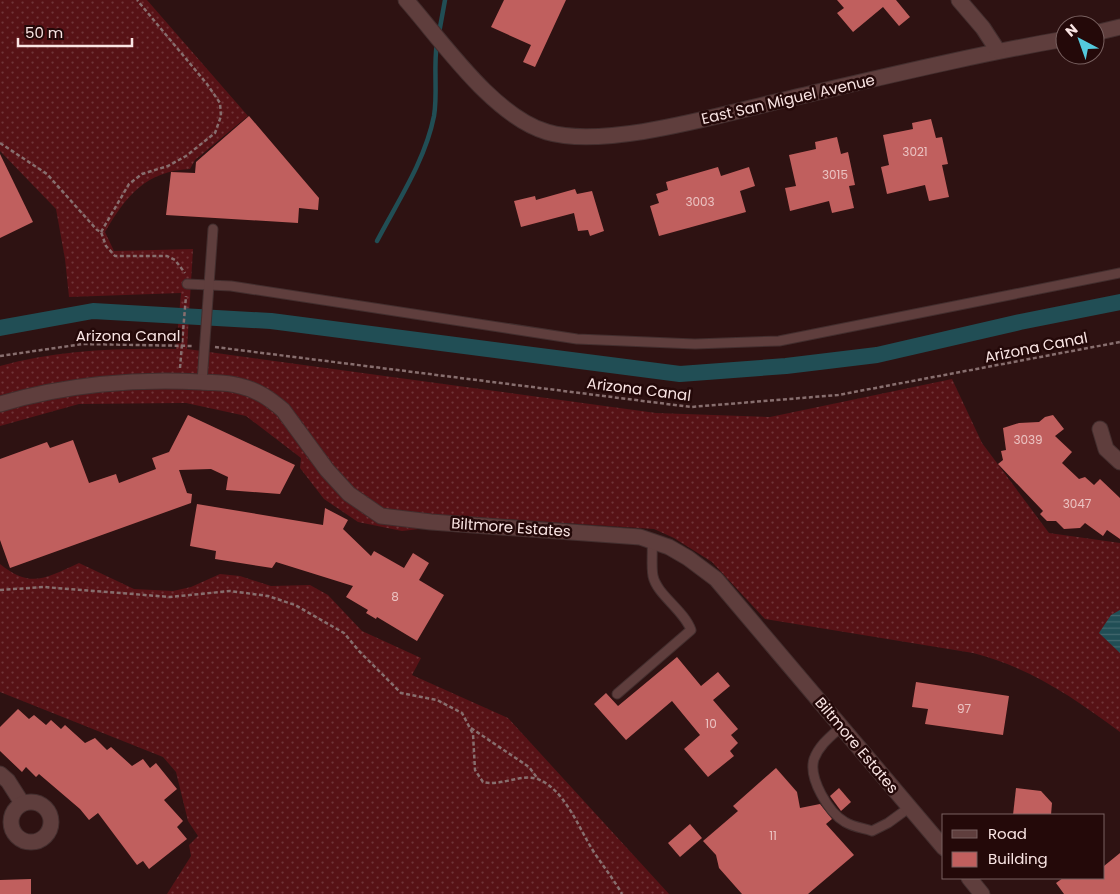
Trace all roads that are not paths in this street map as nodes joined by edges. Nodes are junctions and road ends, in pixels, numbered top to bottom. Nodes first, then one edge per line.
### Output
1 (406, 0) edge
2 (959, 0) edge
3 (1120, 27) edge
4 (1105, 31) edge
5 (1055, 41) edge
6 (998, 51) junction
7 (213, 229) dead end
8 (1120, 273) edge
9 (187, 288) road end
10 (208, 290) junction
11 (202, 382) junction
12 (0, 404) edge
13 (1100, 429) dead end
14 (1120, 462) edge
15 (652, 540) junction
16 (617, 694) dead end
17 (842, 726) junction
18 (0, 774) edge
19 (22, 803) dead end
20 (910, 807) junction
21 (942, 846) edge
22 (970, 879) edge
23 (982, 894) edge

1 - 6 street, East San Miguel Avenue
2 - 6 street
3 - 4 street
5 - 6 street, East San Miguel Avenue
7 - 10 lane
8 - 10 lane
9 - 10 lane
10 - 11 lane
11 - 12 street, Biltmore Estates
11 - 15 street, Biltmore Estates
13 - 14 street
15 - 16 lane
15 - 17 street, Biltmore Estates
17 - 20 street, Biltmore Estates
17 - 20 lane
18 - 19 street
20 - 21 street, Biltmore Estates
22 - 23 street

